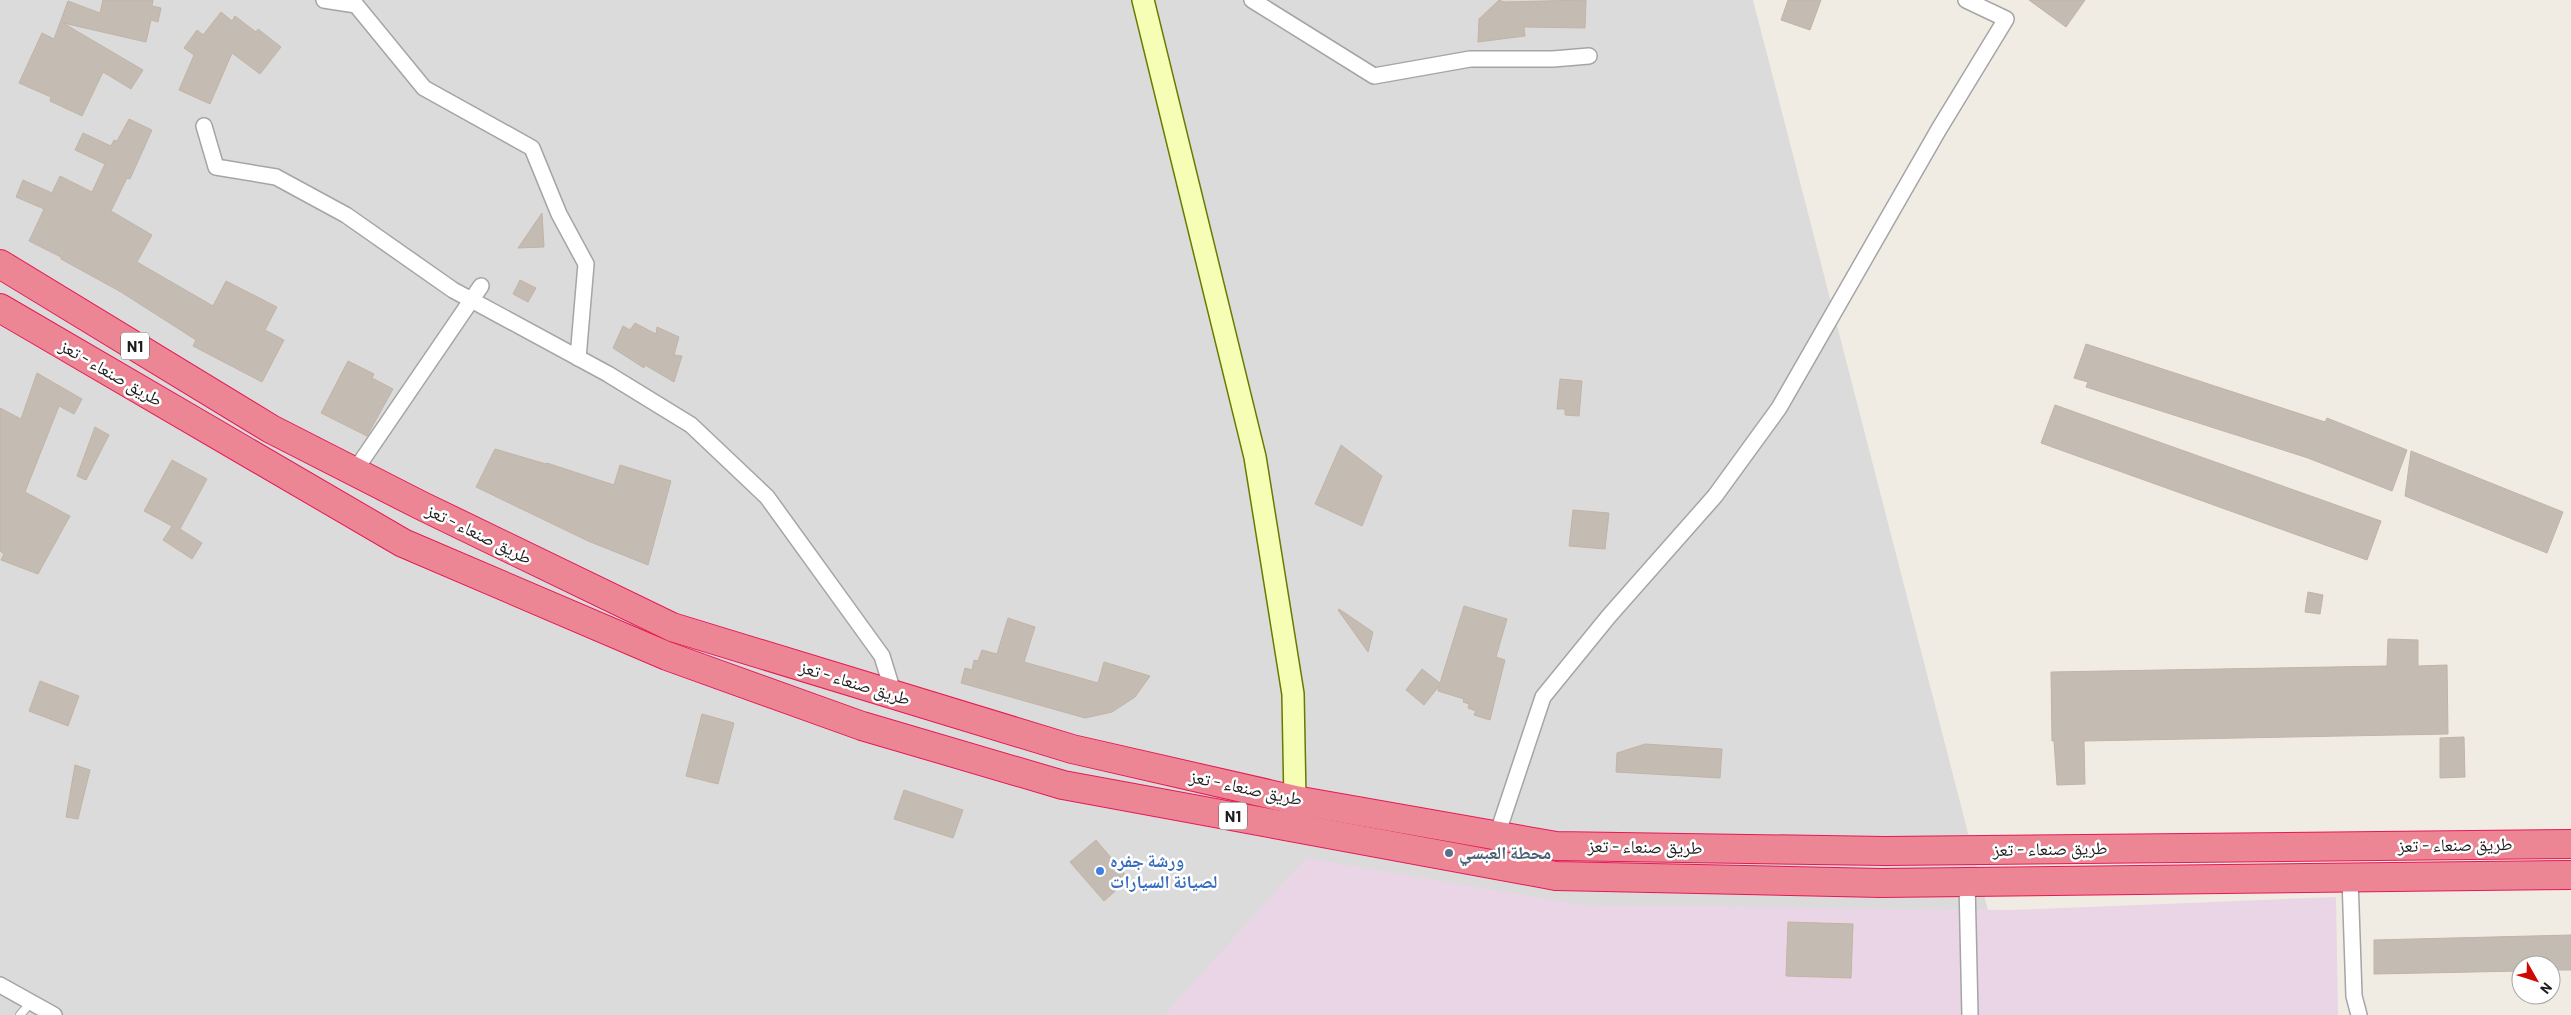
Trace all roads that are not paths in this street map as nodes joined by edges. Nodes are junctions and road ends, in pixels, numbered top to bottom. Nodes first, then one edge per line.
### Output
1 (324, 0) edge
2 (1143, 0) edge
3 (1252, 0) edge
4 (1966, 0) edge
5 (1589, 56) dead end
6 (204, 126) dead end
7 (0, 264) edge
8 (481, 286) dead end
9 (472, 300) junction
10 (0, 308) edge
11 (578, 358) junction
12 (354, 472) junction
13 (894, 695) junction
14 (1295, 800) junction
15 (1498, 835) junction
16 (2571, 844) edge
17 (2571, 875) edge
18 (2350, 878) junction
19 (1967, 882) junction
20 (0, 985) edge
21 (31, 1002) junction
22 (20, 1015) edge
23 (54, 1015) edge
24 (1970, 1015) edge
25 (2359, 1015) edge

1 - 11 street
2 - 14 street
3 - 5 street
4 - 15 street
6 - 9 street
7 - 12 highway, طريق صنعاء - تعز / N1
8 - 9 street
9 - 11 street
9 - 12 street
10 - 19 highway, طريق صنعاء - تعز / N1
11 - 13 street
12 - 13 highway, طريق صنعاء - تعز / N1
13 - 14 highway, طريق صنعاء - تعز / N1
14 - 15 highway, طريق صنعاء - تعز / N1
15 - 16 highway, طريق صنعاء - تعز / N1
17 - 18 highway, طريق صنعاء - تعز / N1
18 - 19 highway, طريق صنعاء - تعز / N1
18 - 25 street
19 - 24 street
20 - 21 street
21 - 22 lane
21 - 23 street

